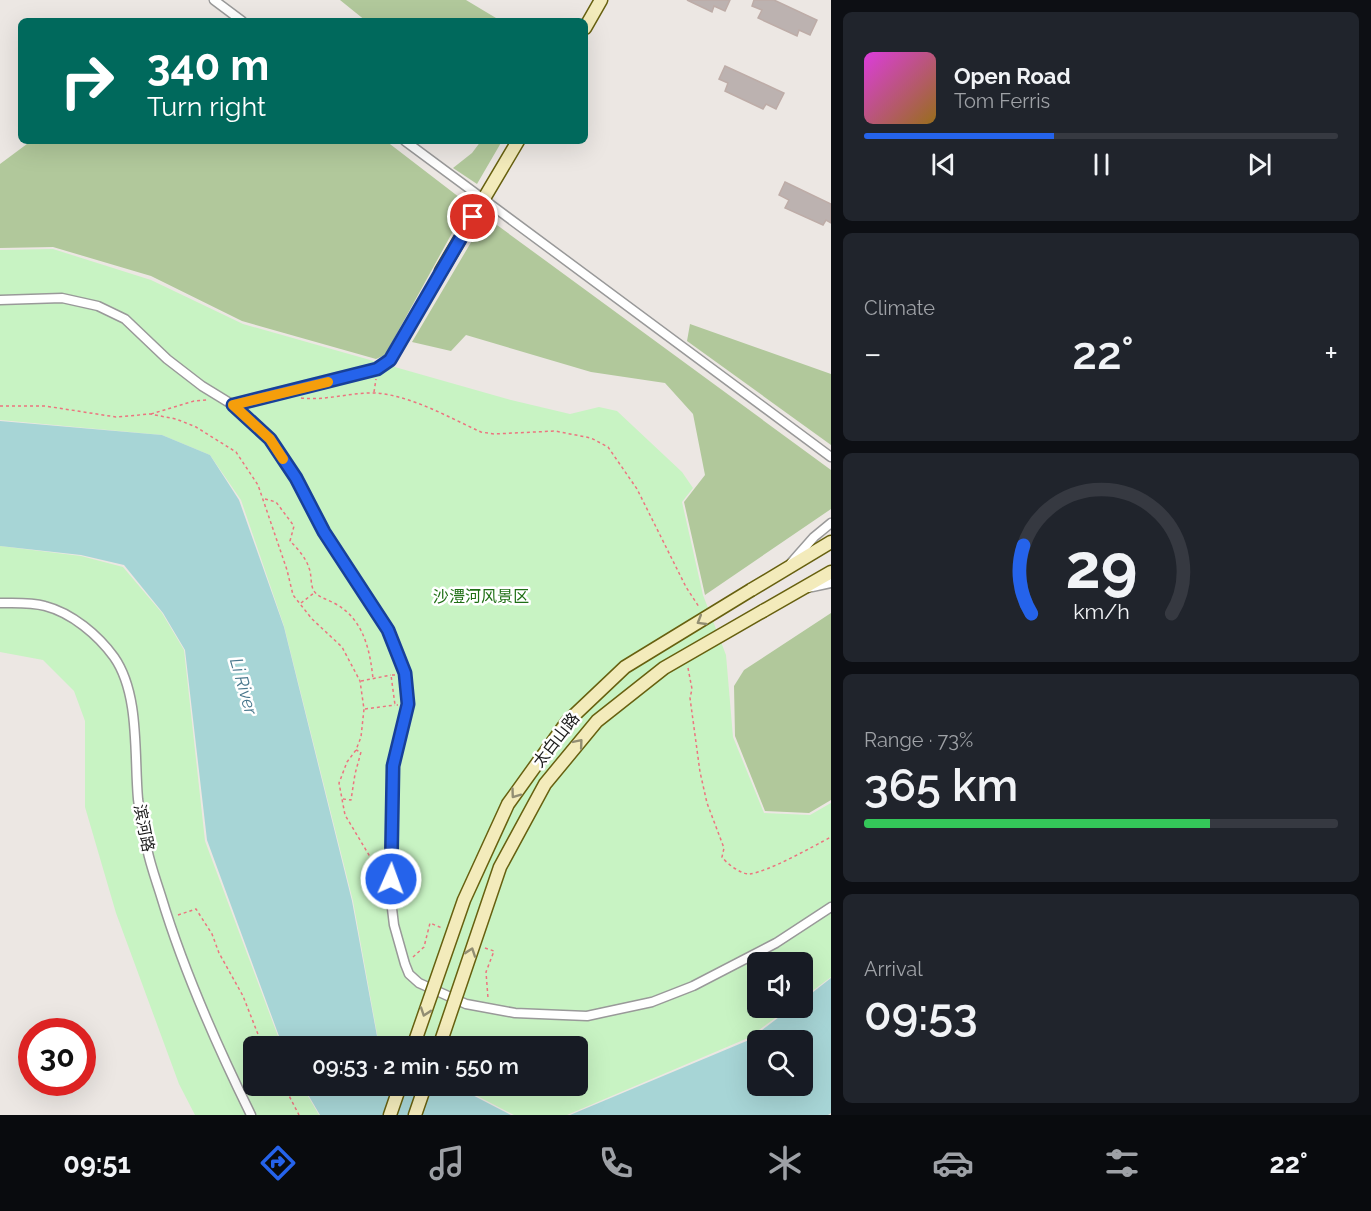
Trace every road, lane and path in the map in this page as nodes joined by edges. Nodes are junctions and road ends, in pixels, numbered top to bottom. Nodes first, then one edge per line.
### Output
1 (214, 0) edge
2 (601, 0) edge
3 (238, 18) edge
4 (588, 23) edge
5 (409, 144) edge
6 (516, 144) edge
7 (484, 199) junction
8 (441, 271) joint
9 (0, 300) edge
10 (377, 369) junction
11 (285, 392) junction
12 (374, 393) junction
13 (221, 398) junction
14 (233, 405) junction
15 (0, 406) edge
16 (150, 414) junction
17 (831, 457) edge
18 (263, 499) junction
19 (831, 523) edge
20 (831, 542) edge
21 (784, 570) junction
22 (831, 572) edge
23 (831, 583) edge
24 (799, 590) junction
25 (315, 592) junction
26 (0, 603) edge
27 (300, 604) junction
28 (706, 618) junction
29 (686, 656) junction
30 (391, 675) dead end
31 (373, 679) junction
32 (360, 681) junction
33 (395, 705) dead end
34 (364, 709) junction
35 (356, 750) junction
36 (342, 799) junction
37 (831, 837) edge
38 (391, 865) junction
39 (831, 907) edge
40 (168, 919) junction
41 (452, 932) junction
42 (494, 951) dead end
43 (405, 964) junction
44 (485, 1008) junction
45 (259, 1036) edge
46 (417, 1036) edge
47 (443, 1036) edge
48 (289, 1096) edge
49 (397, 1096) edge
50 (422, 1096) edge
51 (251, 1115) edge
52 (299, 1115) edge
53 (390, 1115) edge
54 (415, 1115) edge

1 - 3 street
2 - 4 main road
5 - 7 street
6 - 7 main road
7 - 8 main road
7 - 17 street
8 - 10 street
9 - 13 street
10 - 11 street
10 - 12 path
11 - 12 path
11 - 14 street
12 - 28 path
13 - 14 street
13 - 16 path
14 - 38 street
15 - 16 path
16 - 18 path
18 - 25 path
18 - 27 path
19 - 21 street
20 - 21 main road, 太白山路
21 - 28 main road, 太白山路, bridge
22 - 24 main road, 太白山路
23 - 24 street
24 - 29 main road, 太白山路, bridge
25 - 27 path
25 - 31 path
26 - 40 street, 滨河路
27 - 32 path
28 -> 41 main road, 太白山路, bridge
29 - 37 path
47 -> 29 main road, 太白山路, bridge
30 - 31 path
31 - 32 path
32 - 34 path
33 - 34 path
34 - 35 path
35 - 36 path
35 - 36 path
36 - 38 path
38 - 43 street
39 - 44 street
40 - 45 path
40 - 51 street, 滨河路
41 - 43 path
41 -> 46 main road, 太白山路, bridge
42 - 44 path
43 - 44 street
48 - 52 path
49 - 53 main road
50 - 54 main road

